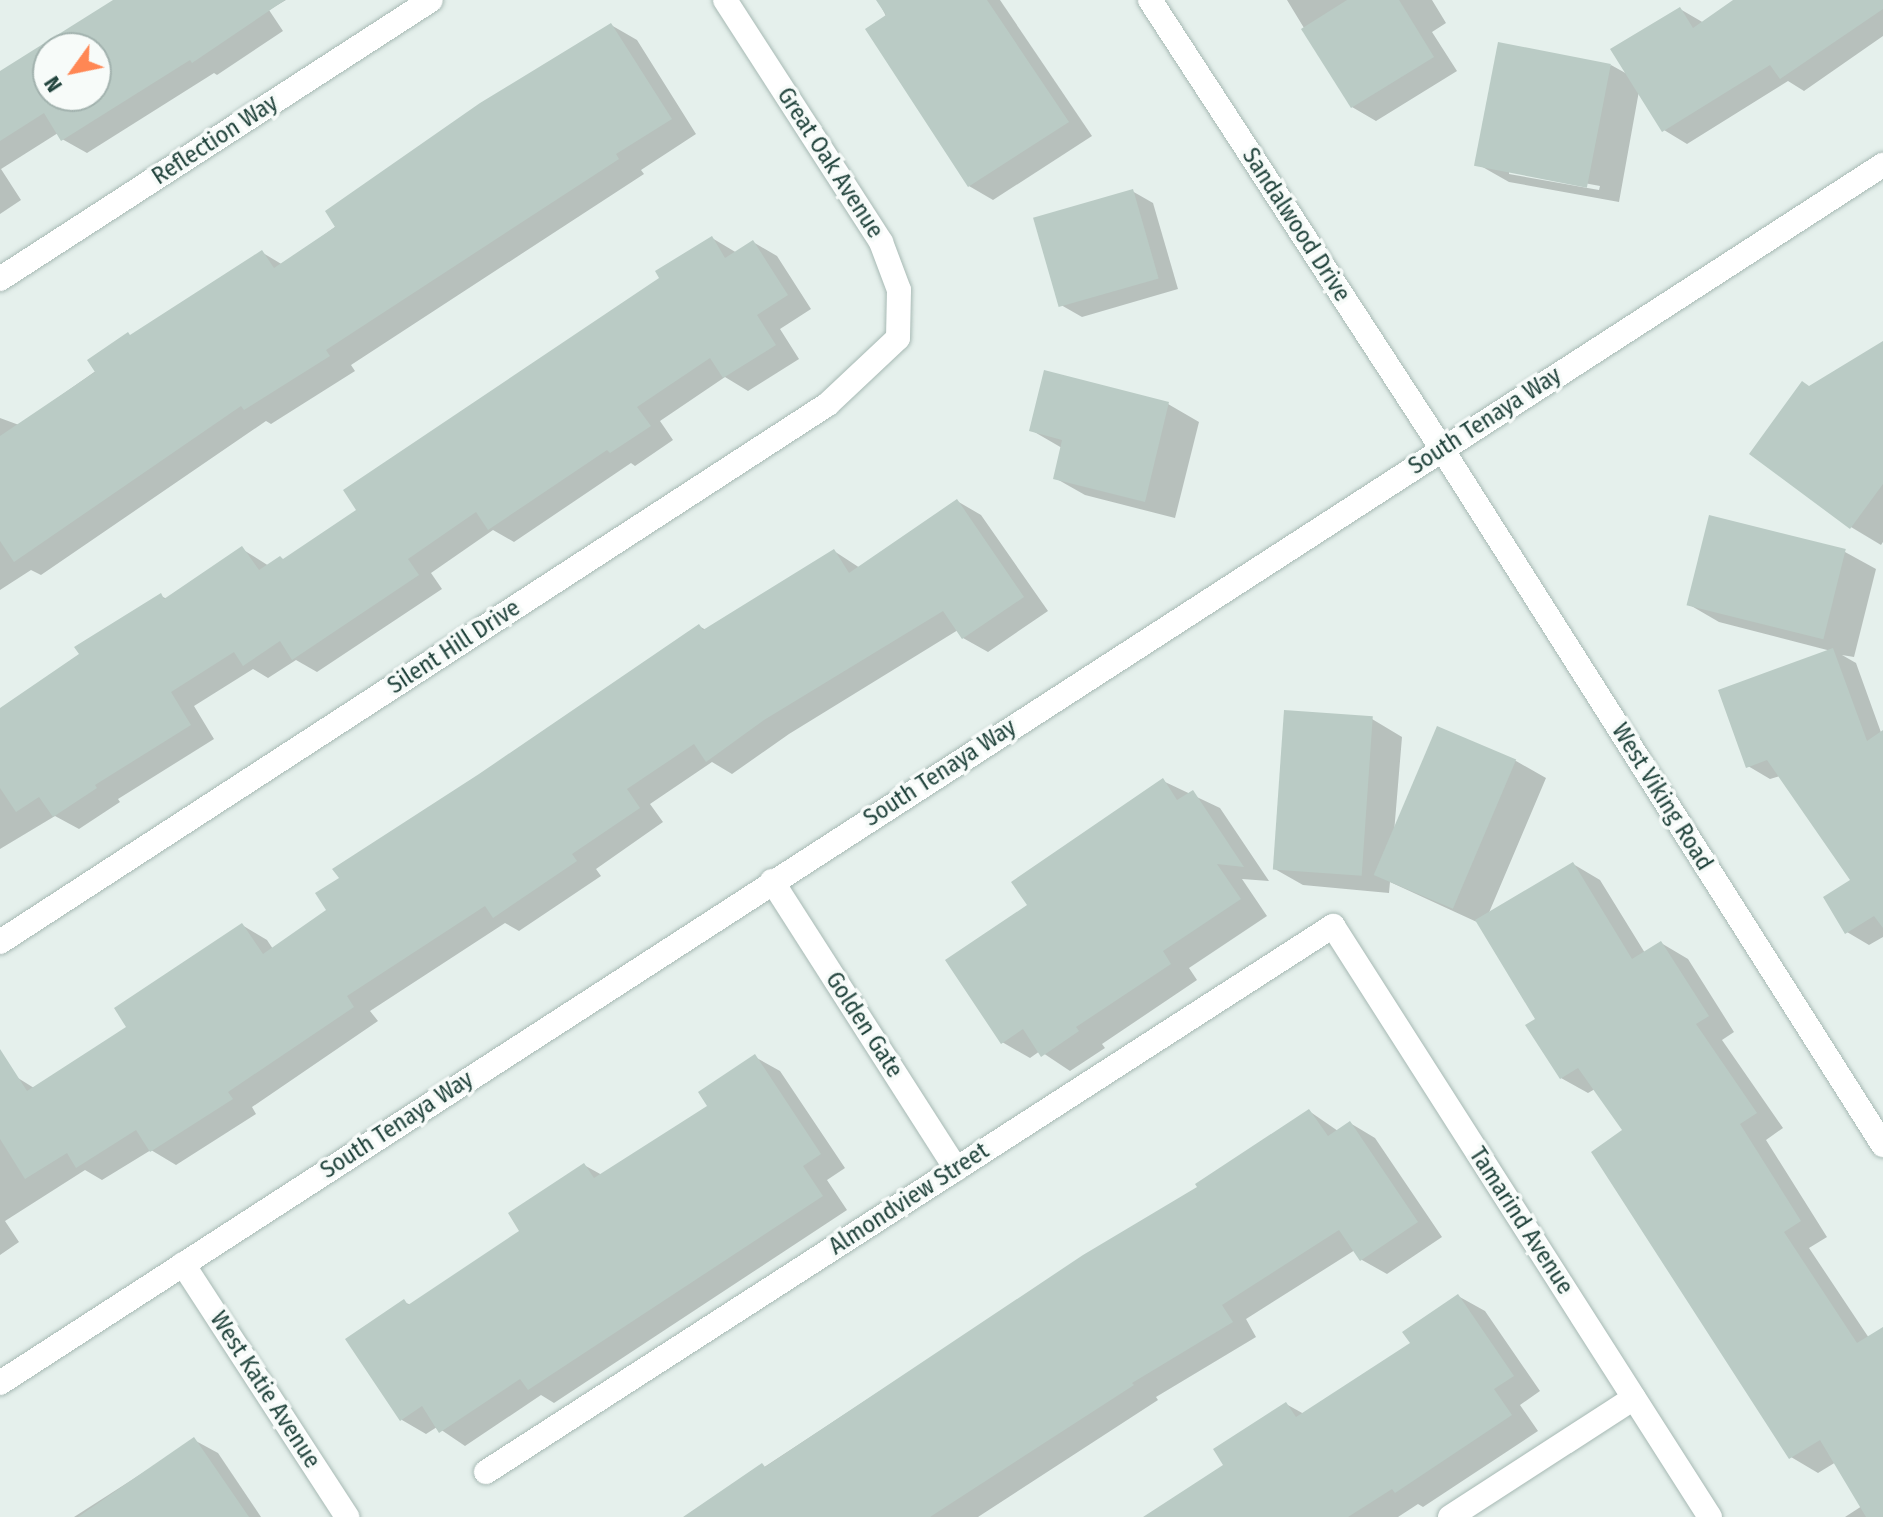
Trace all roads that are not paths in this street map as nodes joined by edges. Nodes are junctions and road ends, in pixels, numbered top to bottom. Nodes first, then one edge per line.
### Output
1 (431, 0) edge
2 (725, 0) edge
3 (1150, 0) edge
4 (1883, 165) edge
5 (0, 279) edge
6 (898, 338) joint
7 (1442, 449) junction
8 (772, 881) junction
9 (1333, 926) joint
10 (0, 942) edge
11 (1883, 1145) edge
12 (956, 1169) junction
13 (183, 1264) junction
14 (0, 1383) edge
15 (1634, 1398) junction
16 (486, 1472) dead end
17 (347, 1517) edge
18 (1450, 1517) edge
19 (1710, 1517) edge

1 - 5 street, Reflection Way
2 - 6 street, Great Oak Avenue
3 - 7 street, Sandalwood Drive
4 - 7 street, South Tenaya Way
6 - 10 street, Silent Hill Drive
7 - 8 street, South Tenaya Way
7 - 11 street, West Viking Road
8 - 12 street, Golden Gate
8 - 13 street, South Tenaya Way
9 - 12 street, Almondview Street
9 - 15 street, Tamarind Avenue
12 - 16 street, Almondview Street
13 - 14 street, South Tenaya Way
13 - 17 street, West Katie Avenue
15 - 18 street
15 - 19 street, Tamarind Avenue

